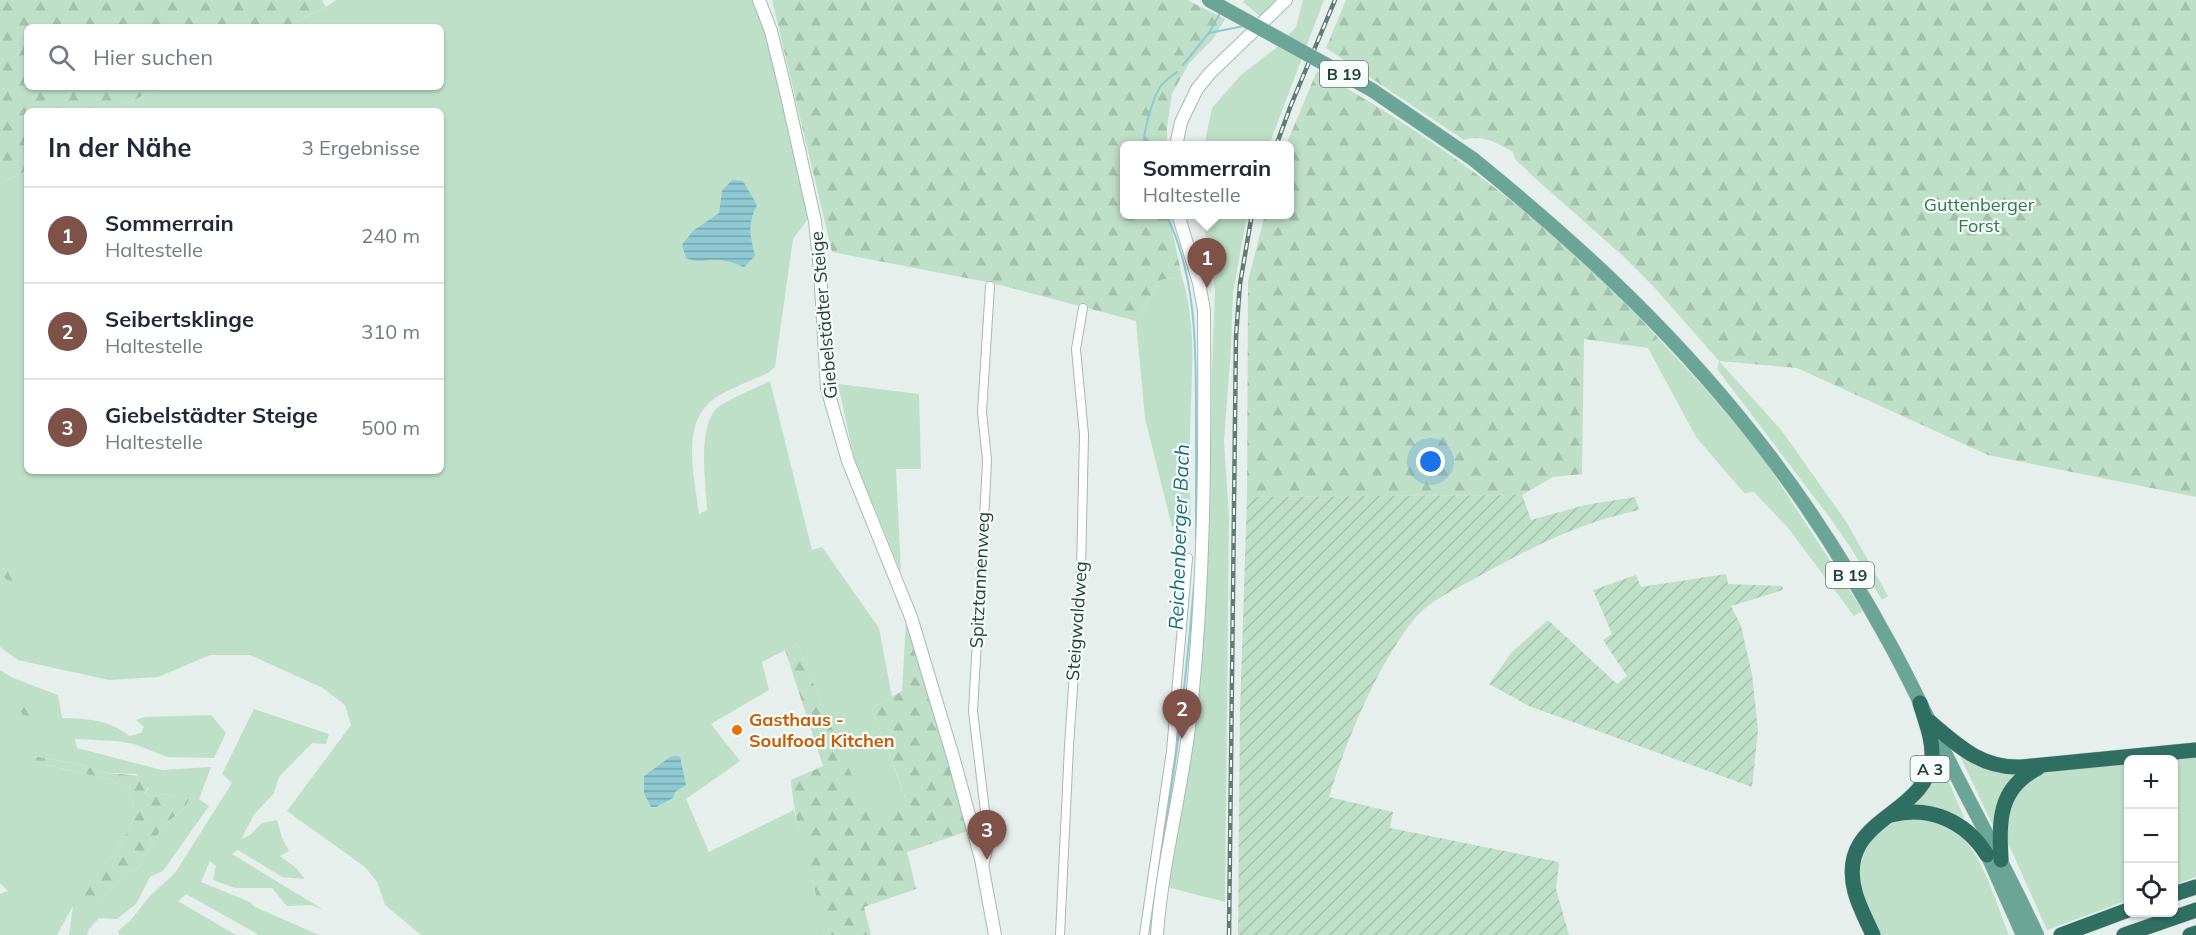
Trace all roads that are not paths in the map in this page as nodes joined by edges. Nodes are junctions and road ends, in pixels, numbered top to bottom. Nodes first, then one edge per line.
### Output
1 (759, 0) edge
2 (1209, 0) edge
3 (1286, 0) edge
4 (1177, 141) edge
5 (1180, 219) edge
6 (990, 286) dead end
7 (1083, 308) dead end
8 (1188, 558) dead end
9 (1920, 703) junction
10 (1930, 722) junction
11 (2196, 750) edge
12 (1178, 753) junction
13 (2043, 765) junction
14 (1885, 817) junction
15 (1994, 857) junction
16 (983, 873) junction
17 (2196, 886) edge
18 (2178, 893) edge
19 (2196, 910) edge
20 (2124, 911) edge
21 (2029, 932) edge
22 (2196, 933) edge
23 (995, 935) edge
24 (1060, 935) edge
25 (1143, 935) edge
26 (1157, 935) edge
27 (1873, 935) edge
28 (2061, 935) edge
29 (2124, 935) edge
30 (2190, 935) edge

1 - 16 main road, Giebelstädter Steige
2 - 9 main road, B 19, bridge
3 - 4 main road
5 - 12 main road
6 - 16 street, Spitztannenweg
7 - 24 street, Steigwaldweg
8 - 12 street
9 - 10 main road, B 19
9 - 14 highway, A 3
10 - 13 highway, B 19
10 - 15 main road, B 19
11 - 13 highway
12 - 25 street
12 - 26 main road
13 - 15 highway
14 - 15 highway, B 19
14 - 27 highway
15 - 21 main road, B 19
16 - 23 main road, Giebelstädter Steige
17 - 18 highway
19 - 29 highway
20 - 28 highway
22 - 30 highway

